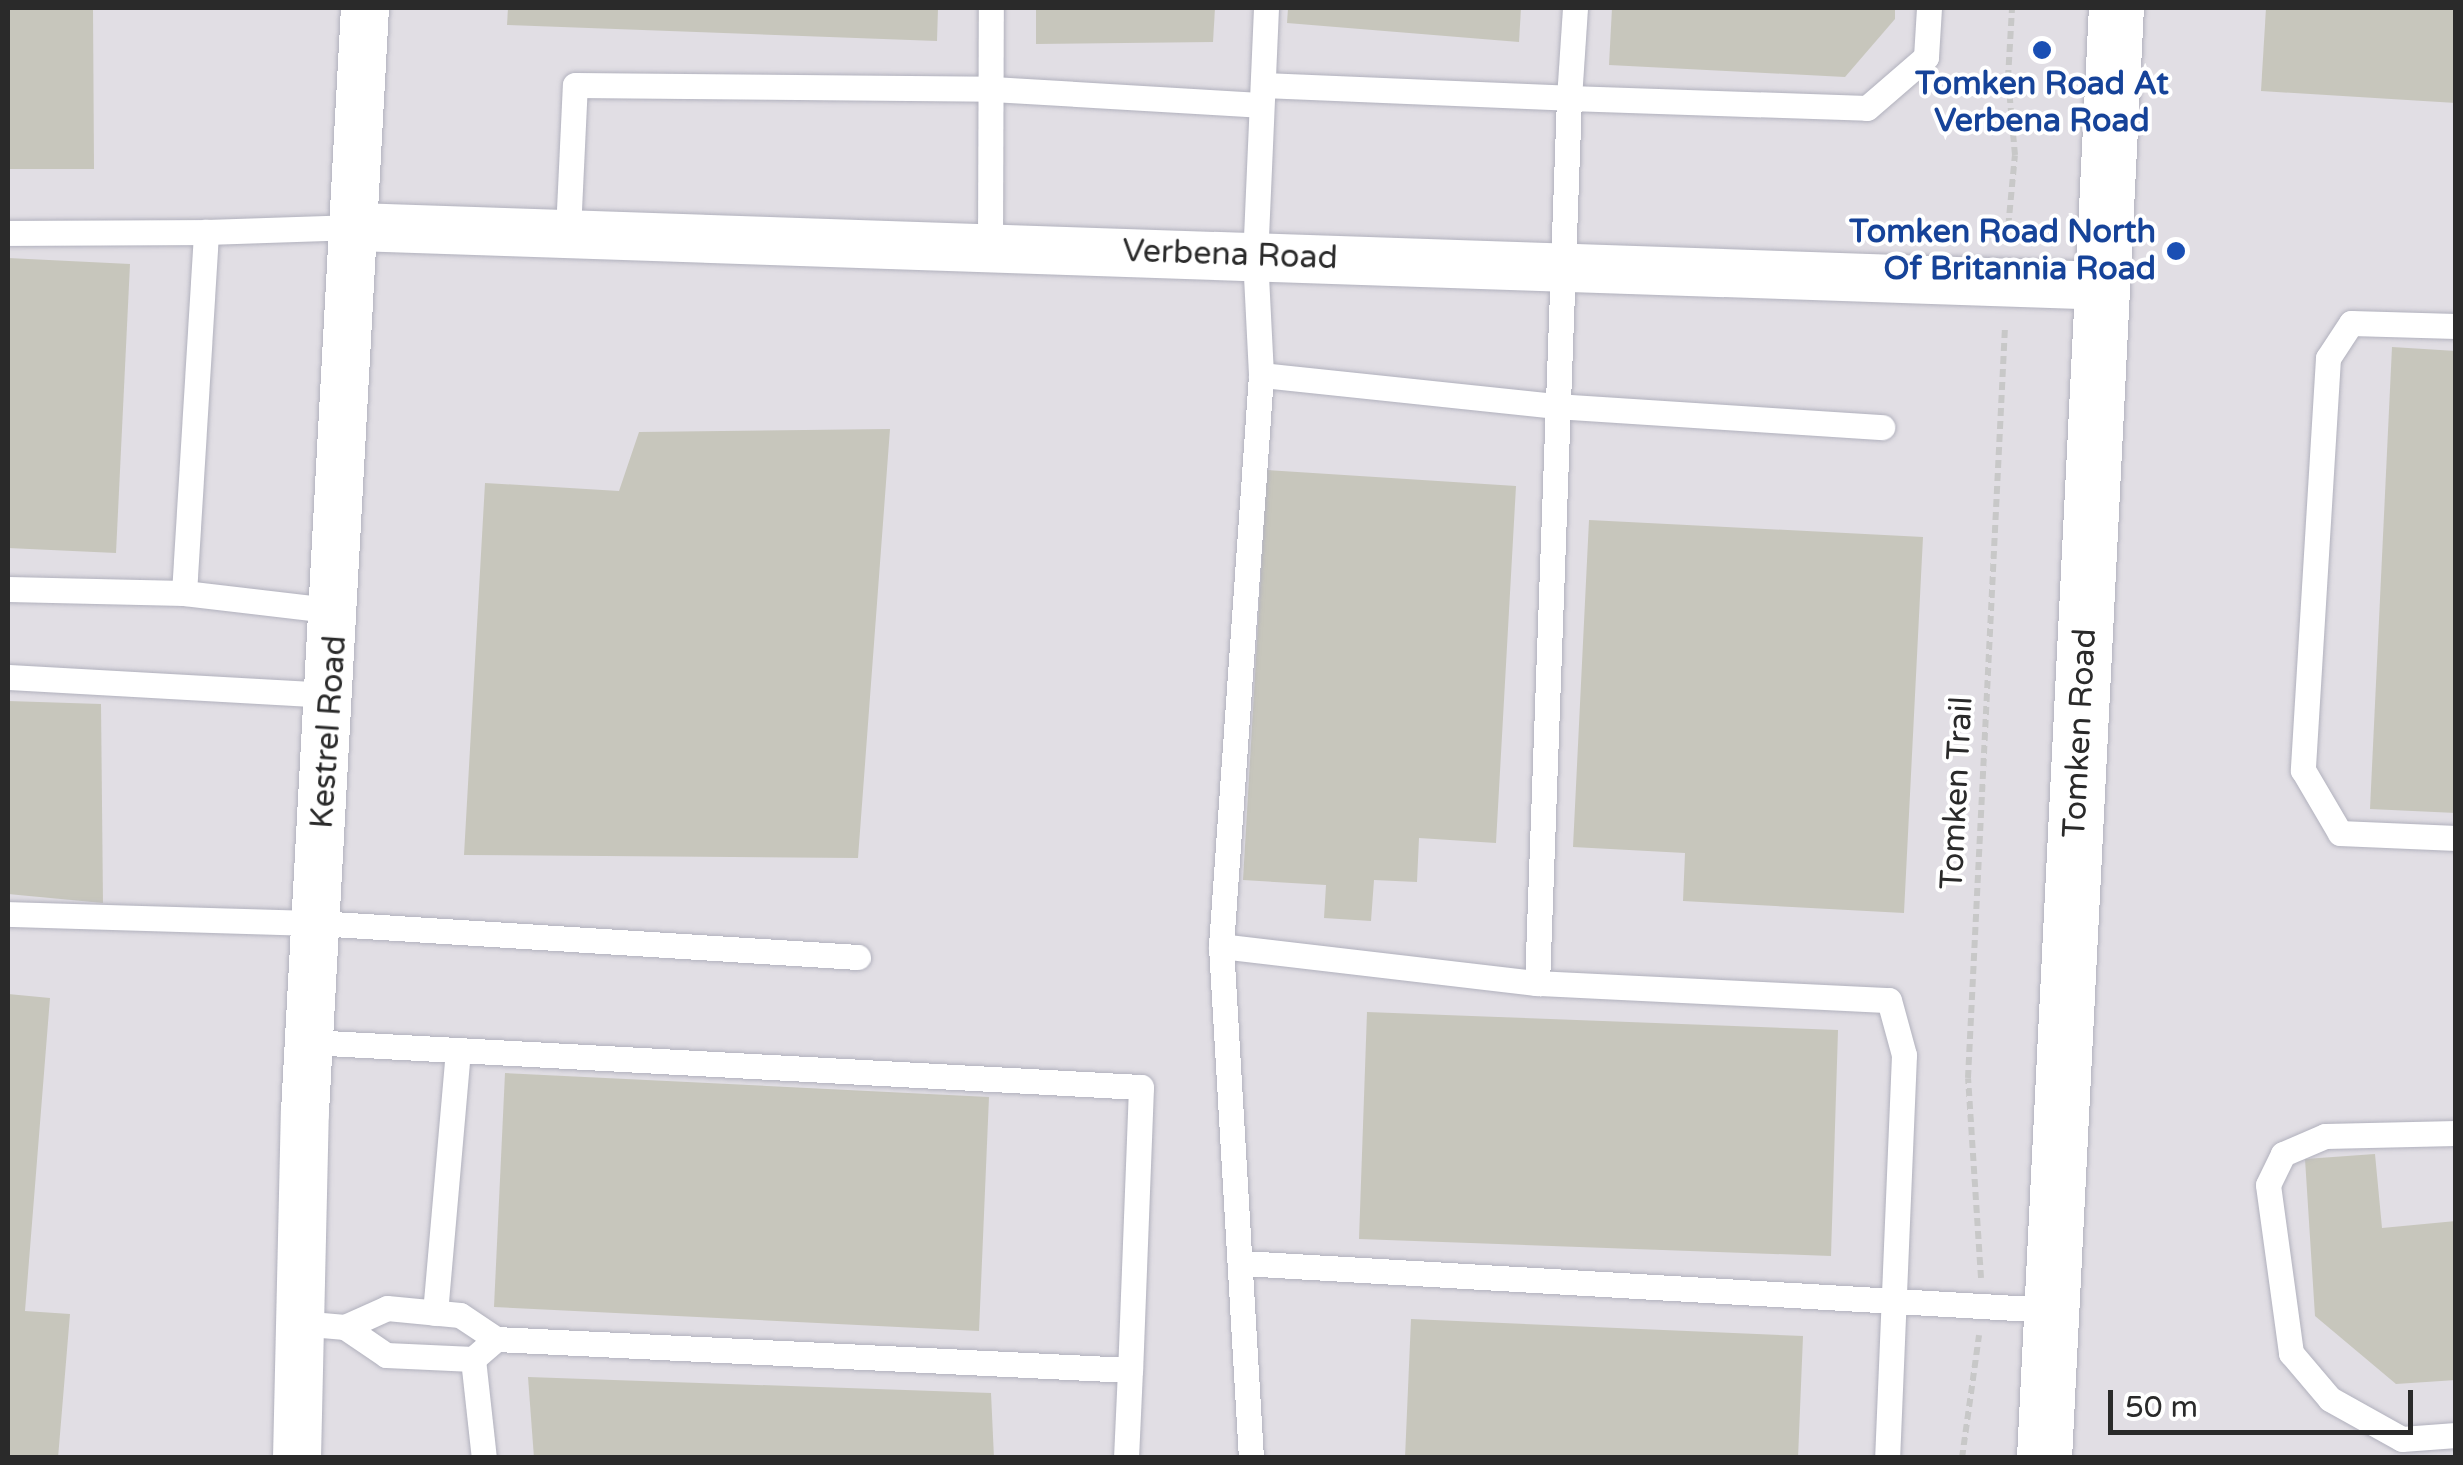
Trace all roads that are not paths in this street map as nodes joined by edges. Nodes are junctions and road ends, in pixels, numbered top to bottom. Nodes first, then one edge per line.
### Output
1 (366, 8) edge
2 (991, 8) edge
3 (1266, 8) edge
4 (1575, 8) edge
5 (1928, 8) edge
6 (2116, 8) edge
7 (992, 89) junction
8 (1262, 95) junction
9 (1568, 98) junction
10 (356, 227) junction
11 (568, 231) junction
12 (206, 232) junction
13 (8, 233) edge
14 (990, 246) junction
15 (1255, 256) junction
16 (1560, 267) junction
17 (2103, 286) junction
18 (2456, 326) edge
19 (1261, 375) junction
20 (1556, 406) junction
21 (1882, 427) dead end
22 (8, 589) edge
23 (184, 593) junction
24 (337, 612) junction
25 (8, 677) edge
26 (330, 696) junction
27 (2456, 838) edge
28 (8, 914) edge
29 (316, 922) junction
30 (1220, 946) junction
31 (858, 957) dead end
32 (1538, 982) junction
33 (309, 1042) junction
34 (458, 1052) junction
35 (2456, 1133) edge
36 (1242, 1263) junction
37 (1897, 1301) junction
38 (2050, 1310) junction
39 (435, 1313) junction
40 (322, 1325) junction
41 (496, 1340) junction
42 (473, 1359) junction
43 (1130, 1370) junction
44 (2456, 1436) edge
45 (297, 1458) edge
46 (484, 1458) edge
47 (1126, 1458) edge
48 (1251, 1458) edge
49 (1887, 1458) edge
50 (2044, 1458) edge

1 - 10 street, Kestrel Road
2 - 7 lane
3 - 8 lane
4 - 9 lane
5 - 9 lane
6 - 17 main road, Tomken Road
7 - 8 lane
7 - 11 lane
7 - 14 lane
8 - 9 lane
8 - 15 lane
9 - 16 lane
10 - 11 street, Verbena Road
10 - 12 lane
10 - 24 street, Kestrel Road
11 - 14 street, Verbena Road
12 - 13 lane
12 - 23 lane
14 - 15 street, Verbena Road
15 - 16 street, Verbena Road
15 - 19 lane
16 - 17 street, Verbena Road
16 - 20 lane
17 - 38 main road, Tomken Road
18 - 27 lane
19 - 20 lane
19 - 30 lane
20 - 21 lane
20 - 32 lane
22 - 23 lane
23 - 24 lane
24 - 26 street, Kestrel Road
25 - 26 lane
26 - 29 street, Kestrel Road
28 - 29 lane
29 - 31 lane
29 - 33 street, Kestrel Road
30 - 32 lane
30 - 36 lane
32 - 37 lane
33 - 34 lane
33 - 40 street, Kestrel Road
34 - 39 lane
34 - 43 lane
35 - 44 lane
36 - 37 lane
36 - 48 lane
37 - 38 lane
37 - 49 lane
38 - 50 main road, Tomken Road
39 - 40 lane
39 - 41 lane
40 - 42 lane
40 - 45 street, Kestrel Road
41 - 42 lane
41 - 43 lane
42 - 46 lane
43 - 47 lane

